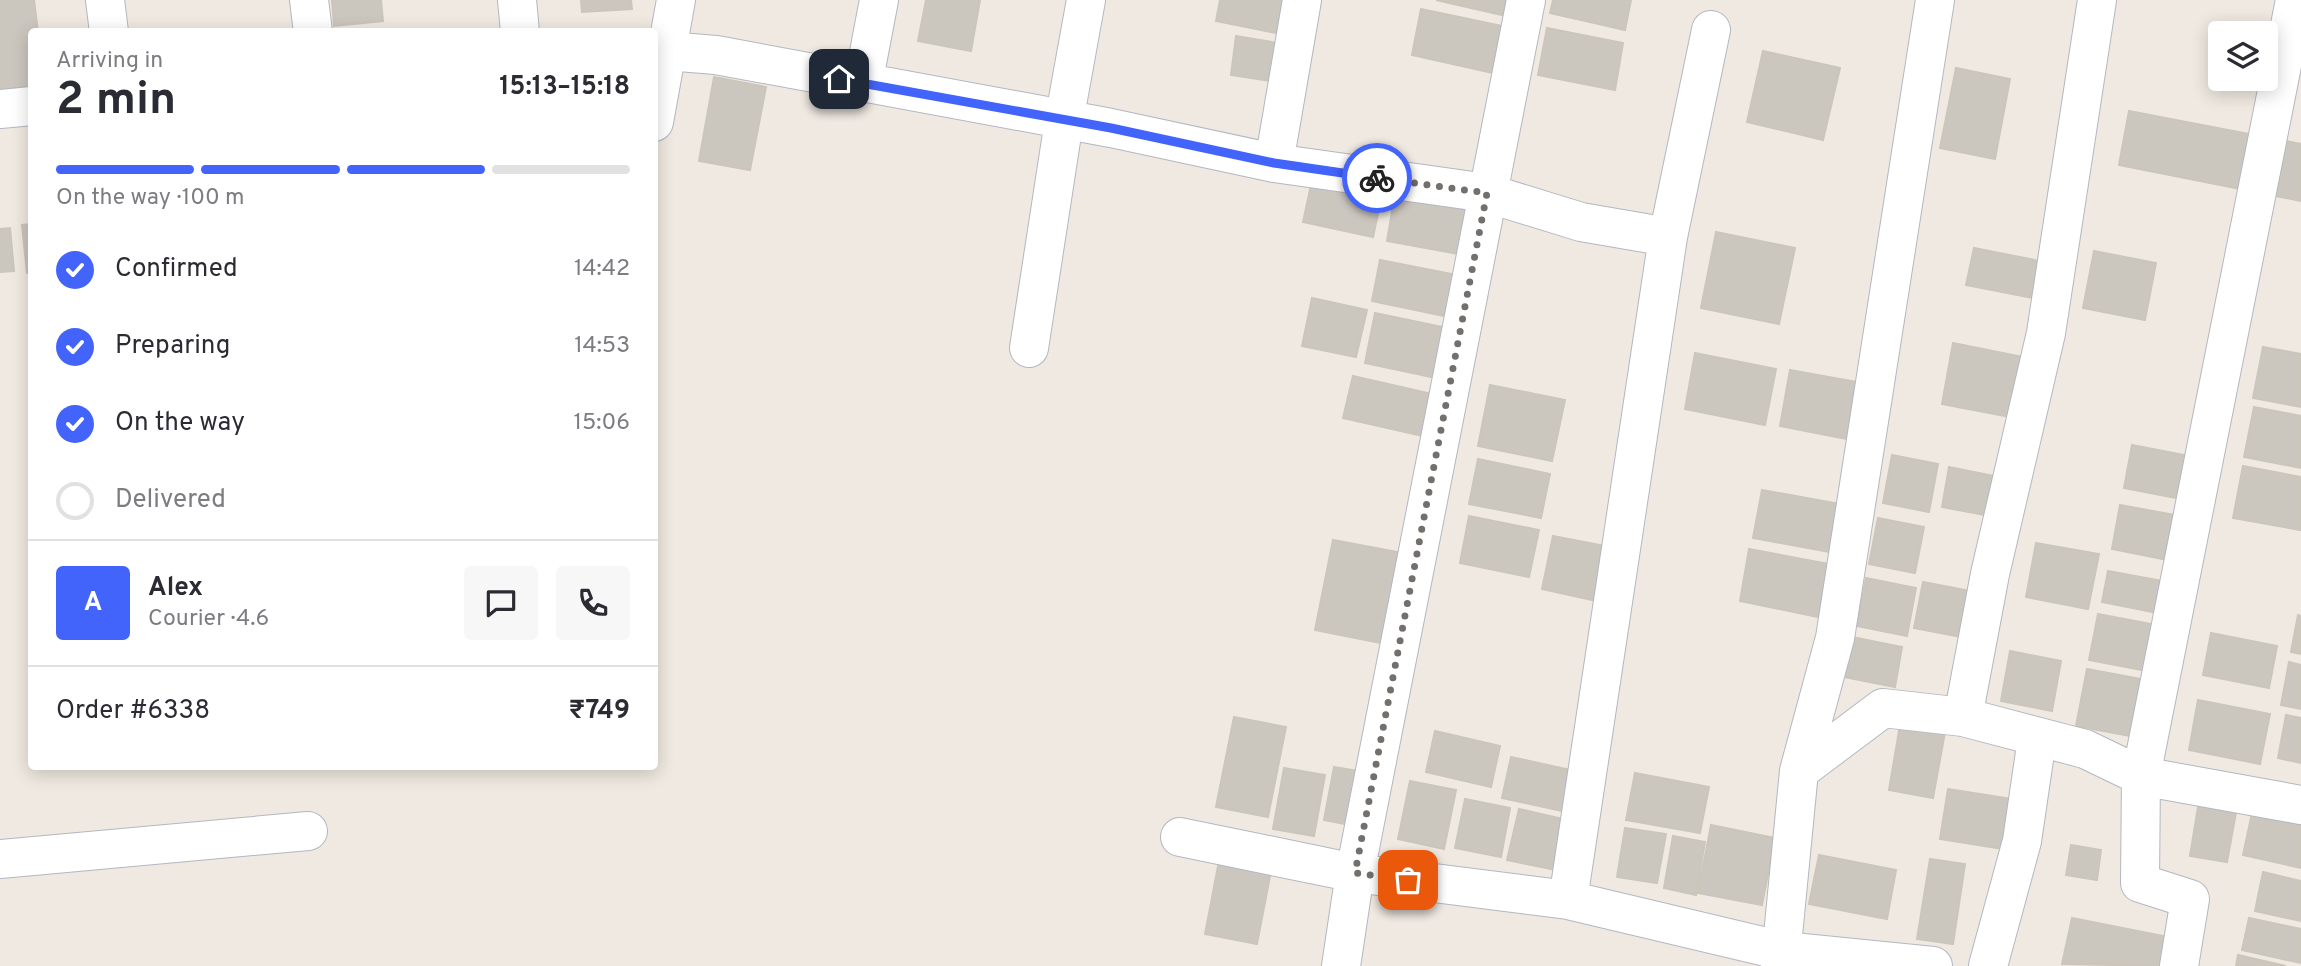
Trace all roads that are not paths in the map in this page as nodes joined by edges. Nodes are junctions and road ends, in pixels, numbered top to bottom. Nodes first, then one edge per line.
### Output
1 (105, 0) edge
2 (309, 0) edge
3 (517, 0) edge
4 (676, 0) edge
5 (879, 0) edge
6 (1086, 0) edge
7 (1303, 0) edge
8 (1526, 0) edge
9 (1935, 0) edge
10 (2097, 0) edge
11 (2295, 0) edge
12 (108, 28) edge
13 (312, 28) edge
14 (520, 28) edge
15 (1711, 30) dead end
16 (661, 51) edge
17 (658, 81) edge
18 (863, 84) junction
19 (28, 106) edge
20 (0, 109) edge
21 (1064, 121) junction
22 (1274, 163) junction
23 (1487, 193) junction
24 (1668, 237) junction
25 (1029, 348) dead end
26 (1963, 718) junction
27 (2037, 739) junction
28 (1799, 771) junction
29 (2141, 776) junction
30 (2301, 805) edge
31 (307, 831) dead end
32 (1180, 837) dead end
33 (0, 859) edge
34 (1355, 873) junction
35 (1568, 900) junction
36 (1782, 959) edge
37 (1340, 966) edge
38 (1933, 966) edge
39 (1988, 966) edge
40 (2179, 966) edge

1 - 12 street
2 - 13 street
3 - 14 street
4 - 16 street
5 - 18 street
6 - 21 street
7 - 22 street
8 - 23 street
9 - 28 street
10 - 26 street
11 - 29 street
15 - 24 street
16 - 17 street
16 - 18 street
18 - 21 street
19 - 20 street
21 - 22 street
21 - 25 street
22 - 23 street
23 - 24 street
23 - 34 street
24 - 35 street
26 - 27 street
26 - 28 street
27 - 29 street
27 - 39 street
28 - 36 street
29 - 30 street
29 - 40 street
31 - 33 street
32 - 34 street
34 - 35 street
34 - 37 street
35 - 36 street
36 - 38 street

